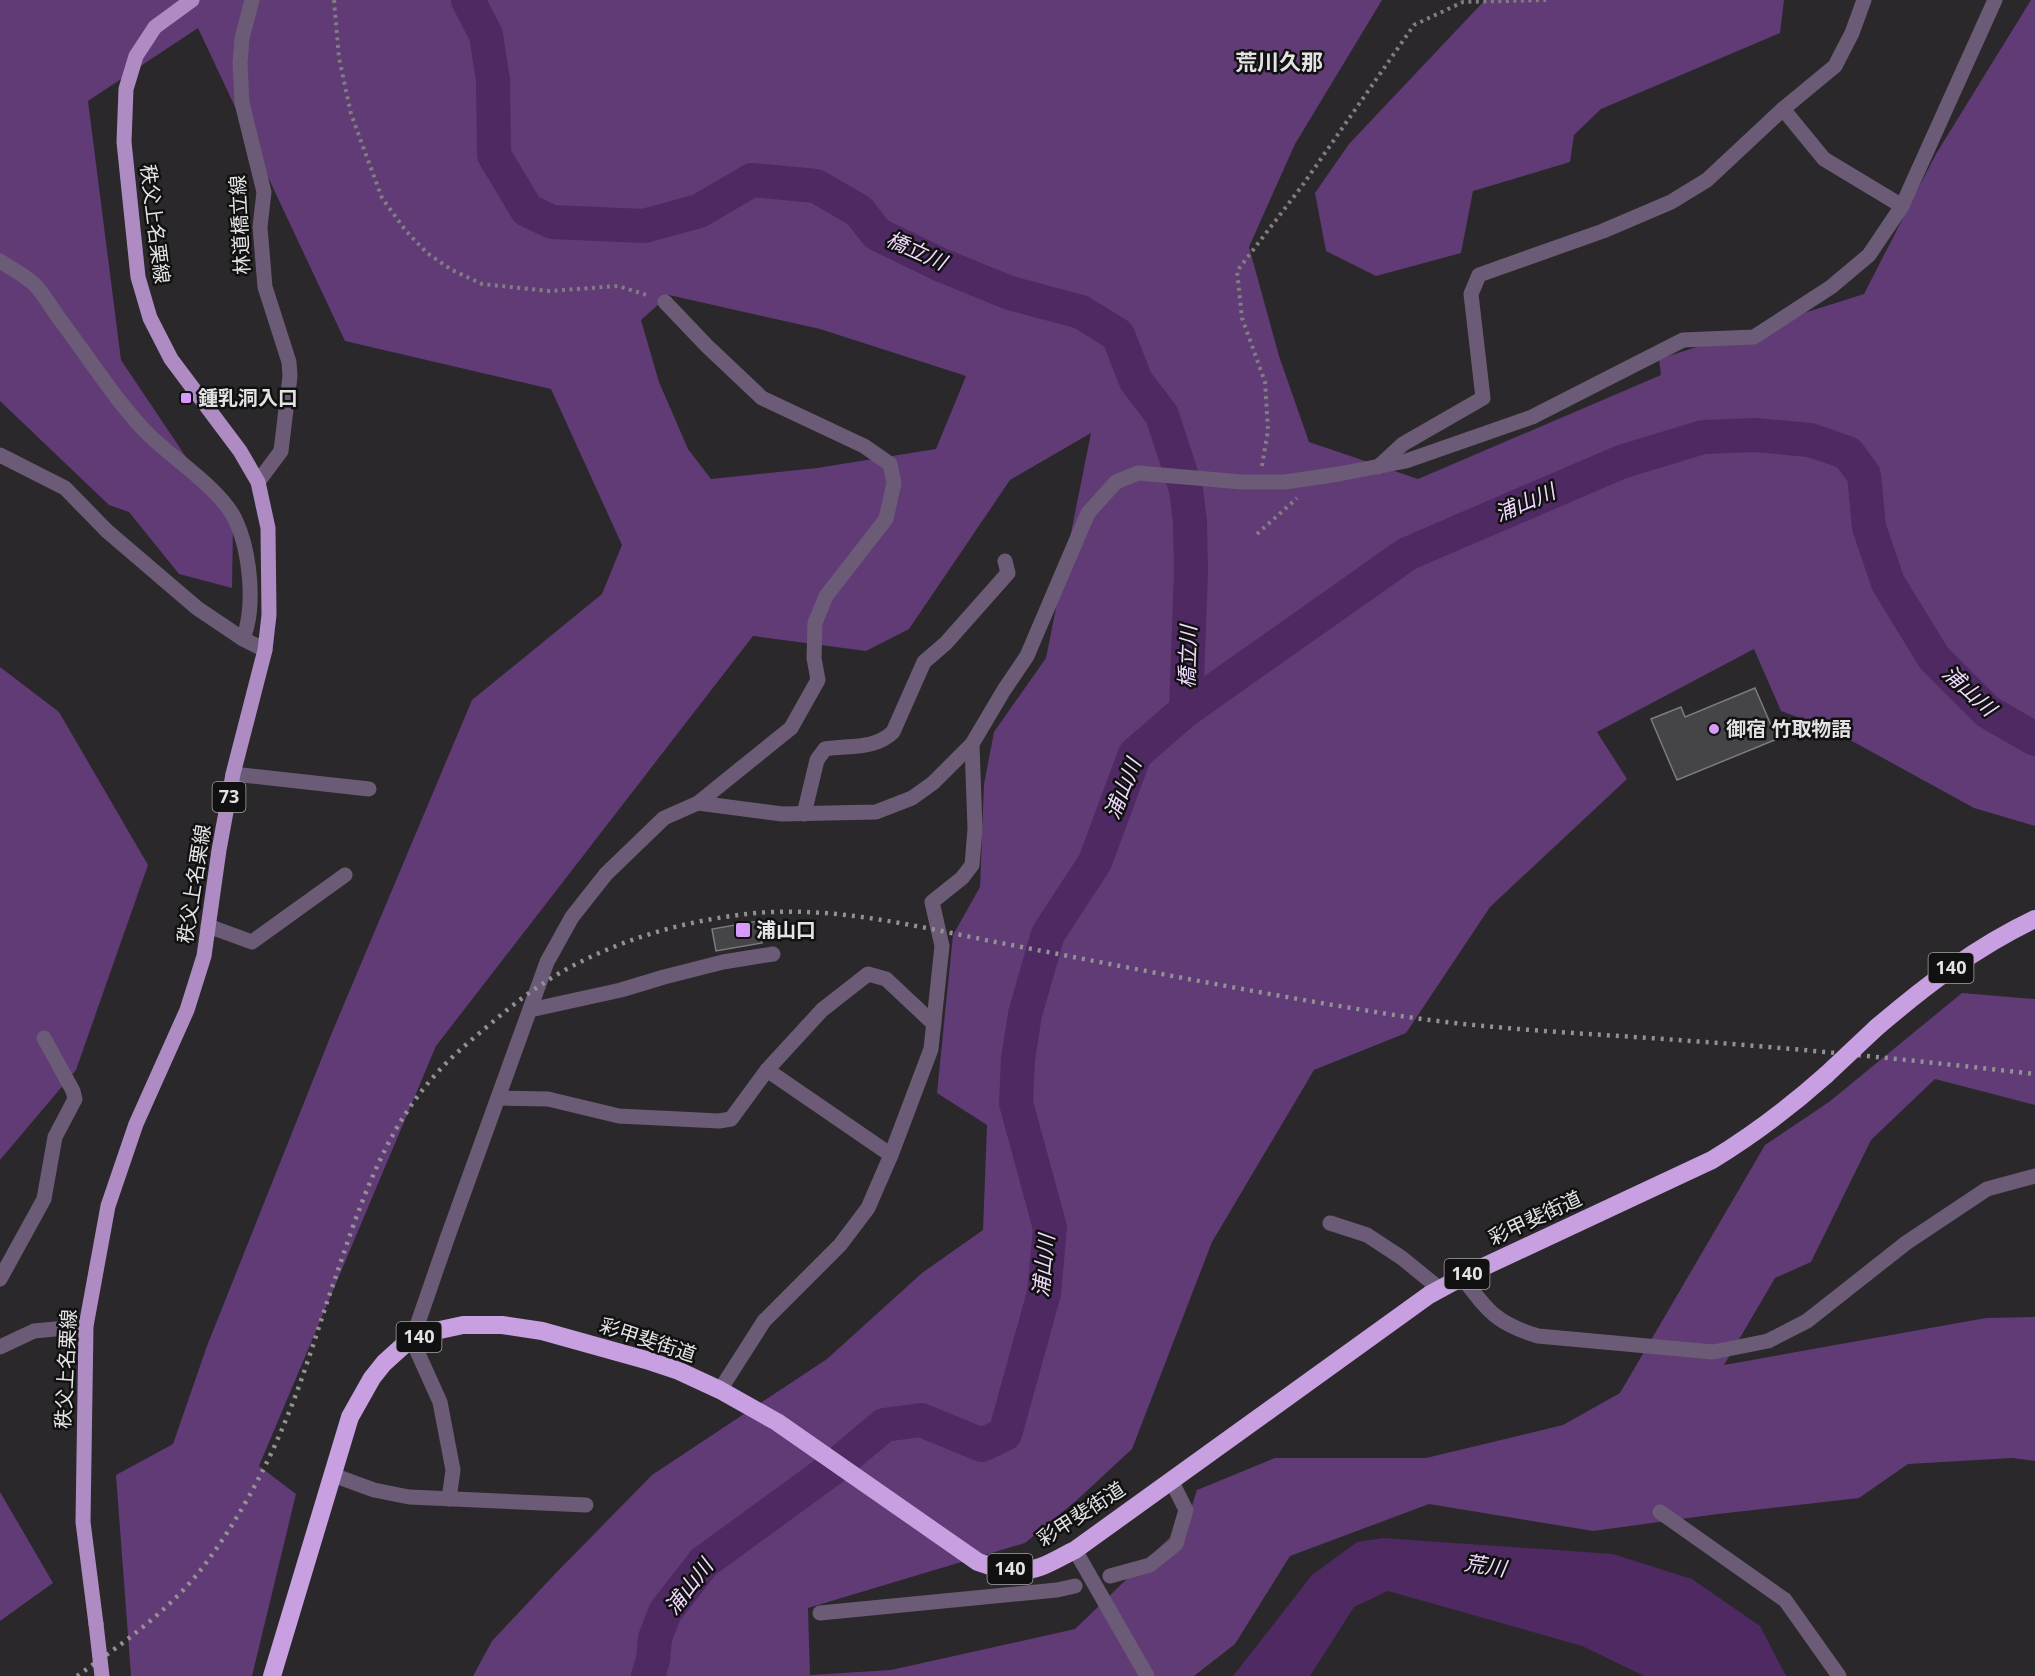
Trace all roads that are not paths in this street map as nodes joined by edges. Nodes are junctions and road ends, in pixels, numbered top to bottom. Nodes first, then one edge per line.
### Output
1 (252, 0) edge
2 (1864, 0) edge
3 (1995, 0) edge
4 (186, 4) edge
5 (1783, 109) junction
6 (1902, 206) junction
7 (0, 261) edge
8 (665, 302) road end
9 (0, 455) edge
10 (1378, 467) junction
11 (258, 482) junction
12 (1005, 561) dead end
13 (243, 639) junction
14 (265, 650) junction
15 (972, 744) junction
16 (233, 774) junction
17 (369, 789) dead end
18 (698, 803) junction
19 (804, 814) junction
20 (345, 875) dead end
21 (2035, 920) edge
22 (208, 926) junction
23 (772, 954) dead end
24 (530, 1010) junction
25 (934, 1024) junction
26 (44, 1038) dead end
27 (767, 1070) junction
28 (498, 1098) junction
29 (891, 1155) junction
30 (2035, 1176) edge
31 (1330, 1223) dead end
32 (1462, 1277) junction
33 (0, 1280) edge
34 (1440, 1289) junction
35 (86, 1326) junction
36 (412, 1340) junction
37 (0, 1347) edge
38 (720, 1390) junction
39 (333, 1475) junction
40 (1171, 1480) junction
41 (449, 1499) junction
42 (586, 1505) dead end
43 (1660, 1512) dead end
44 (1075, 1550) junction
45 (1110, 1576) dead end
46 (1076, 1586) dead end
47 (820, 1613) dead end
48 (102, 1676) edge
49 (272, 1676) edge
50 (1147, 1676) edge
51 (1839, 1676) edge

1 - 11 street, 林道橋立線
2 - 5 street
3 - 6 street
4 - 11 main road, 秩父上名栗線 / 73
5 - 6 street
5 - 10 street
6 - 10 street
7 - 13 street
8 - 18 street
9 - 13 street
10 - 15 street
11 - 14 main road, 秩父上名栗線 / 73
12 - 19 street
13 - 14 street
14 - 16 main road, 秩父上名栗線 / 73
15 - 19 street
15 - 25 street
16 - 17 street
16 - 22 main road, 秩父上名栗線 / 73
18 - 19 street
18 - 24 street
20 - 22 street
21 - 32 highway, 彩甲斐街道 / 140, bridge
22 - 35 main road, 秩父上名栗線 / 73
23 - 24 street
24 - 28 street
25 - 27 street
25 - 29 street
26 - 33 street
27 - 28 street
27 - 29 street
28 - 36 street
29 - 38 street
30 - 32 street
31 - 34 street
32 - 34 highway, 彩甲斐街道 / 140
34 - 40 highway, 彩甲斐街道 / 140
35 - 37 street
35 - 48 main road, 秩父上名栗線 / 73, bridge
36 - 38 highway, 彩甲斐街道 / 140
36 - 39 highway, 彩甲斐街道 / 140
36 - 41 street
38 - 44 highway, 彩甲斐街道 / 140
39 - 41 street
39 - 49 highway, 彩甲斐街道 / 140
40 - 44 highway, 彩甲斐街道 / 140
40 - 45 street
41 - 42 street
43 - 51 street
44 - 50 street
46 - 47 street

